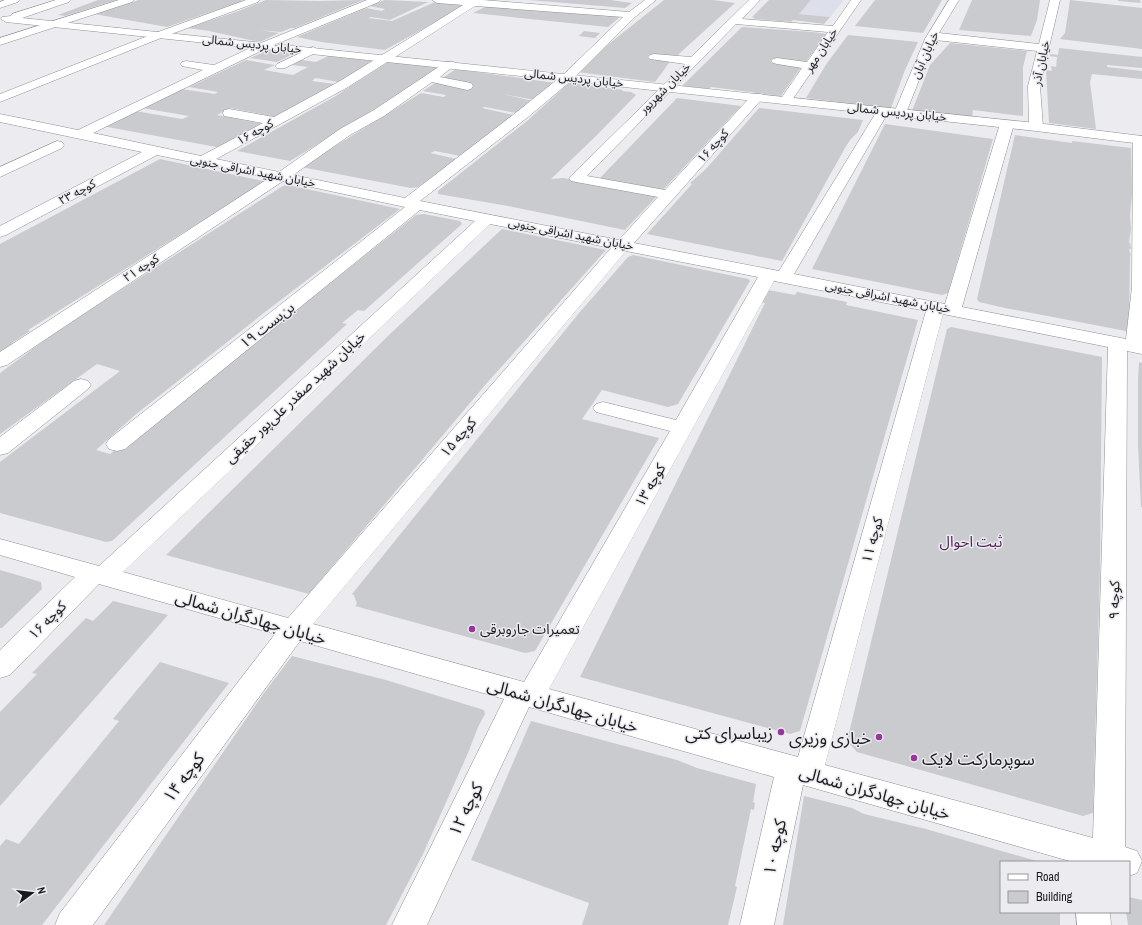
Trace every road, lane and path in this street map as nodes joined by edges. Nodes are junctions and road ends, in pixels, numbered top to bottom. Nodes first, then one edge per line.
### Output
1 (15, 0) edge
2 (66, 0) edge
3 (129, 0) edge
4 (255, 0) edge
5 (376, 0) edge
6 (437, 0) edge
7 (651, 0) edge
8 (755, 0) edge
9 (856, 0) edge
10 (954, 0) edge
11 (1055, 0) edge
12 (476, 1) edge
13 (0, 5) edge
14 (631, 15) junction
15 (3, 20) edge
16 (733, 21) junction
17 (55, 23) junction
18 (834, 29) junction
19 (162, 34) junction
20 (932, 36) junction
21 (0, 42) edge
22 (265, 45) junction
23 (1043, 48) junction
24 (312, 50) junction
25 (654, 57) dead end
26 (388, 58) junction
27 (692, 61) junction
28 (777, 62) dead end
29 (186, 64) dead end
30 (450, 64) junction
31 (281, 66) dead end
32 (811, 66) junction
33 (216, 69) junction
34 (568, 77) junction
35 (430, 78) junction
36 (328, 82) dead end
37 (344, 84) junction
38 (467, 86) dead end
39 (665, 88) junction
40 (757, 97) junction
41 (0, 98) edge
42 (786, 100) junction
43 (884, 111) junction
44 (229, 113) dead end
45 (900, 113) junction
46 (0, 118) edge
47 (276, 121) junction
48 (1007, 124) junction
49 (1036, 127) junction
50 (79, 135) junction
51 (1141, 140) edge
52 (57, 146) dead end
53 (154, 151) junction
54 (202, 161) junction
55 (0, 173) edge
56 (282, 176) junction
57 (669, 195) junction
58 (413, 204) junction
59 (487, 218) junction
60 (0, 232) edge
61 (623, 245) junction
62 (777, 275) junction
63 (1142, 287) edge
64 (944, 308) junction
65 (1132, 346) edge
66 (0, 361) edge
67 (81, 385) dead end
68 (603, 408) dead end
69 (682, 428) junction
70 (117, 444) dead end
71 (0, 448) edge
72 (0, 547) edge
73 (98, 574) junction
74 (294, 629) junction
75 (0, 667) edge
76 (526, 694) junction
77 (799, 771) junction
78 (1109, 859) edge
79 (1130, 863) edge
80 (1142, 866) edge
81 (1093, 913) edge
82 (72, 925) edge
83 (409, 925) edge
84 (757, 925) edge
85 (1094, 925) edge

1 - 13 street
2 - 15 street
3 - 17 street
4 - 19 street
5 - 22 street
6 - 12 street
7 - 14 street
8 - 16 street, خیابان شهریور
9 - 18 street, خیابان مهر
10 - 20 street, خیابان آبان
11 - 23 street, خیابان آذر
12 - 14 street
12 - 26 street, کوچه ۱۶
14 - 34 street
15 - 17 street, خیابان پردیس شمالی
16 - 18 street
16 - 27 street, خیابان شهریور
17 - 19 street, خیابان پردیس شمالی
17 - 21 street
18 - 32 street, خیابان مهر
19 - 22 street, خیابان پردیس شمالی
19 - 41 street
20 - 23 street
20 - 45 street, خیابان آبان
22 - 24 street, خیابان پردیس شمالی
22 - 33 street
23 - 49 street, خیابان آذر
24 - 26 street, خیابان پردیس شمالی
24 - 31 street
25 - 27 street
26 - 30 street, خیابان پردیس شمالی
26 - 37 street, کوچه ۱۶
27 - 39 street, خیابان شهریور
28 - 32 street
29 - 33 street
30 - 34 street, خیابان پردیس شمالی
30 - 35 street
32 - 42 street, خیابان مهر
33 - 50 street
34 - 39 street, خیابان پردیس شمالی
34 - 58 street
35 - 38 street
35 - 56 street
36 - 37 street
37 - 47 street, کوچه ۱۶
39 - 40 street, خیابان پردیس شمالی
39 - 57 street, خیابان شهریور
40 - 42 street, خیابان پردیس شمالی
40 - 57 street, کوچه ۱۶
42 - 43 street, خیابان پردیس شمالی
43 - 45 street, خیابان پردیس شمالی
43 - 62 street, کوچه ۱۳
44 - 47 street
45 - 48 street, خیابان پردیس شمالی
46 - 50 street, خیابان شهید اشراقی جنوبی
47 - 54 street, کوچه ۱۶
48 - 49 street, خیابان پردیس شمالی
48 - 64 street, کوچه ۱۱
49 - 51 street, خیابان پردیس شمالی
50 - 53 street, خیابان شهید اشراقی جنوبی
51 - 63 street
52 - 55 street
53 - 54 street, خیابان شهید اشراقی جنوبی
53 - 60 street, کوچه ۲۳
54 - 56 street, خیابان شهید اشراقی جنوبی
56 - 58 street, خیابان شهید اشراقی جنوبی
56 - 66 street, کوچه ۲۱
57 - 61 street
58 - 59 street, خیابان شهید اشراقی جنوبی
58 - 70 street, بن‌بست ۱۹
59 - 61 street, خیابان شهید اشراقی جنوبی
59 - 73 street, خیابان شهید صفدر علی‌پور حقیقی
61 - 62 street, خیابان شهید اشراقی جنوبی
61 - 74 street, کوچه ۱۵
62 - 64 street, خیابان شهید اشراقی جنوبی
62 - 69 street, کوچه ۱۳
63 - 65 street, کوچه ۹
64 - 65 street, خیابان شهید اشراقی جنوبی
64 - 77 street, کوچه ۱۱
65 - 78 street, کوچه ۹
67 - 71 street
68 - 69 street
69 - 76 street, کوچه ۱۳
72 - 73 street, خیابان جهادگران شمالی
73 - 74 street, خیابان جهادگران شمالی
73 - 75 street, کوچه ۱۶
74 - 76 street, خیابان جهادگران شمالی
74 - 82 street, کوچه ۱۴
76 - 77 street, خیابان جهادگران شمالی
76 - 83 street, کوچه ۱۲
77 - 78 street, خیابان جهادگران شمالی
77 - 84 street, کوچه ۱۰
79 - 80 street, خیابان جهادگران شمالی
81 - 85 street

